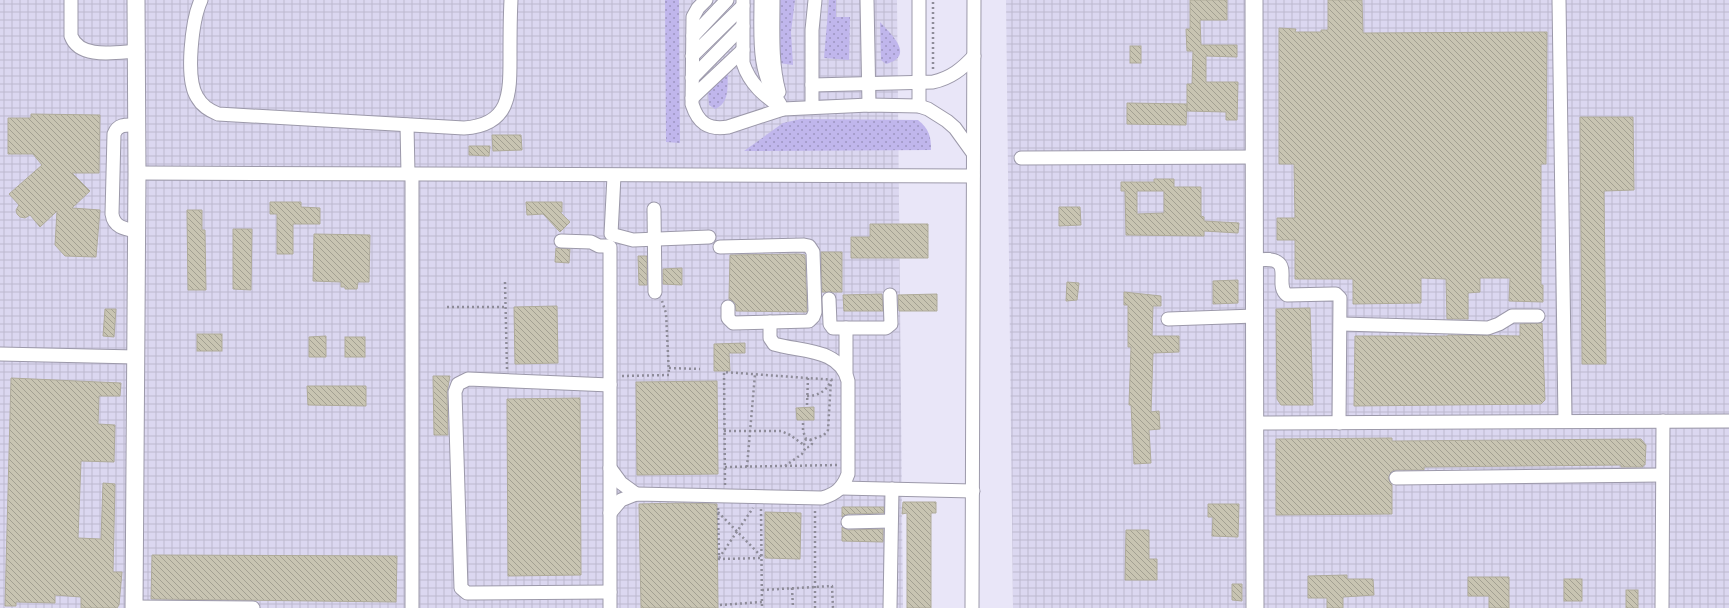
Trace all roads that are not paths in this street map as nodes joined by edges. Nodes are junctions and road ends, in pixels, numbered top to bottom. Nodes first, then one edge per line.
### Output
1 (71, 0) edge
2 (136, 0) edge
3 (200, 0) edge
4 (510, 0) edge
5 (706, 0) edge
6 (717, 0) edge
7 (727, 0) edge
8 (761, 0) edge
9 (773, 0) edge
10 (815, 0) edge
11 (867, 0) edge
12 (919, 0) edge
13 (974, 0) edge
14 (1254, 0) edge
15 (1558, 0) edge
16 (742, 14) edge
17 (743, 50) junction
18 (138, 51) junction
19 (974, 56) junction
20 (692, 61) junction
21 (918, 82) junction
22 (869, 84) junction
23 (812, 85) junction
24 (869, 105) junction
25 (919, 106) junction
26 (812, 107) junction
27 (783, 109) junction
28 (137, 125) junction
29 (407, 125) junction
30 (974, 153) junction
31 (1254, 157) junction
32 (1021, 158) dead end
33 (137, 173) junction
34 (410, 175) junction
35 (614, 176) junction
36 (973, 176) junction
37 (654, 209) dead end
38 (137, 231) junction
39 (709, 237) dead end
40 (654, 239) junction
41 (561, 241) dead end
42 (610, 241) junction
43 (720, 247) dead end
44 (1254, 260) junction
45 (655, 292) road end
46 (890, 295) dead end
47 (829, 299) dead end
48 (728, 307) dead end
49 (1255, 316) junction
50 (1538, 316) dead end
51 (1168, 318) dead end
52 (770, 322) junction
53 (1341, 324) junction
54 (846, 328) junction
55 (0, 354) edge
56 (136, 358) junction
57 (847, 377) junction
58 (610, 381) junction
59 (1565, 421) junction
60 (1663, 421) junction
61 (1729, 421) edge
62 (1339, 423) junction
63 (1255, 424) junction
64 (610, 468) junction
65 (1662, 475) junction
66 (1396, 478) dead end
67 (841, 488) junction
68 (892, 489) junction
69 (973, 491) junction
70 (636, 494) junction
71 (610, 513) junction
72 (891, 521) junction
73 (848, 522) dead end
74 (610, 592) junction
75 (134, 608) edge
76 (253, 608) edge
77 (412, 608) edge
78 (610, 608) edge
79 (890, 608) edge
80 (972, 608) edge
81 (1255, 608) edge
82 (1662, 608) edge

1 - 18 street
2 - 18 main road
3 - 29 street
4 - 29 street
5 - 20 street
6 - 20 street
7 - 20 street
8 - 27 street
9 - 27 street
10 - 23 street
11 - 22 street
12 - 21 street
13 - 19 street
14 - 31 main road
15 - 59 street
16 - 17 street
16 - 20 street
16 - 20 street
16 - 20 street
17 - 20 street
17 - 27 street
18 - 28 main road
19 - 21 street
19 - 30 street
20 - 27 street
21 - 22 street
21 - 25 street
22 - 23 street
22 - 24 street
23 - 26 street
24 - 25 street
24 - 26 street
25 - 30 street
26 - 27 street
28 - 33 main road
28 - 38 street
29 - 34 street
30 - 36 street
31 - 32 street
31 - 44 main road
33 - 34 street
33 - 38 main road
34 - 35 street
34 - 77 street
35 - 36 street
35 - 42 street
36 - 69 street
37 - 40 street
38 - 56 main road
39 - 40 street
40 - 42 street
40 - 45 street
41 - 42 street
42 - 58 street
43 - 52 street
44 - 49 main road
44 - 53 street
46 - 54 street
47 - 54 street
48 - 52 street
49 - 51 street
49 - 63 main road
50 - 53 street
52 - 57 street
53 - 62 street
54 - 57 street
55 - 56 street
56 - 75 main road
57 - 67 street
58 - 64 street
58 - 74 street
59 - 60 street
59 - 62 street
60 - 61 street
60 - 65 street
62 - 63 street
63 - 81 main road
64 - 70 street
64 - 71 street
65 - 66 street
65 - 82 street
67 - 68 street
67 - 70 street
68 - 69 street
68 - 72 street
69 - 80 street
70 - 71 street
71 - 74 street
72 - 73 street
72 - 79 street
74 - 78 street
75 - 76 street

